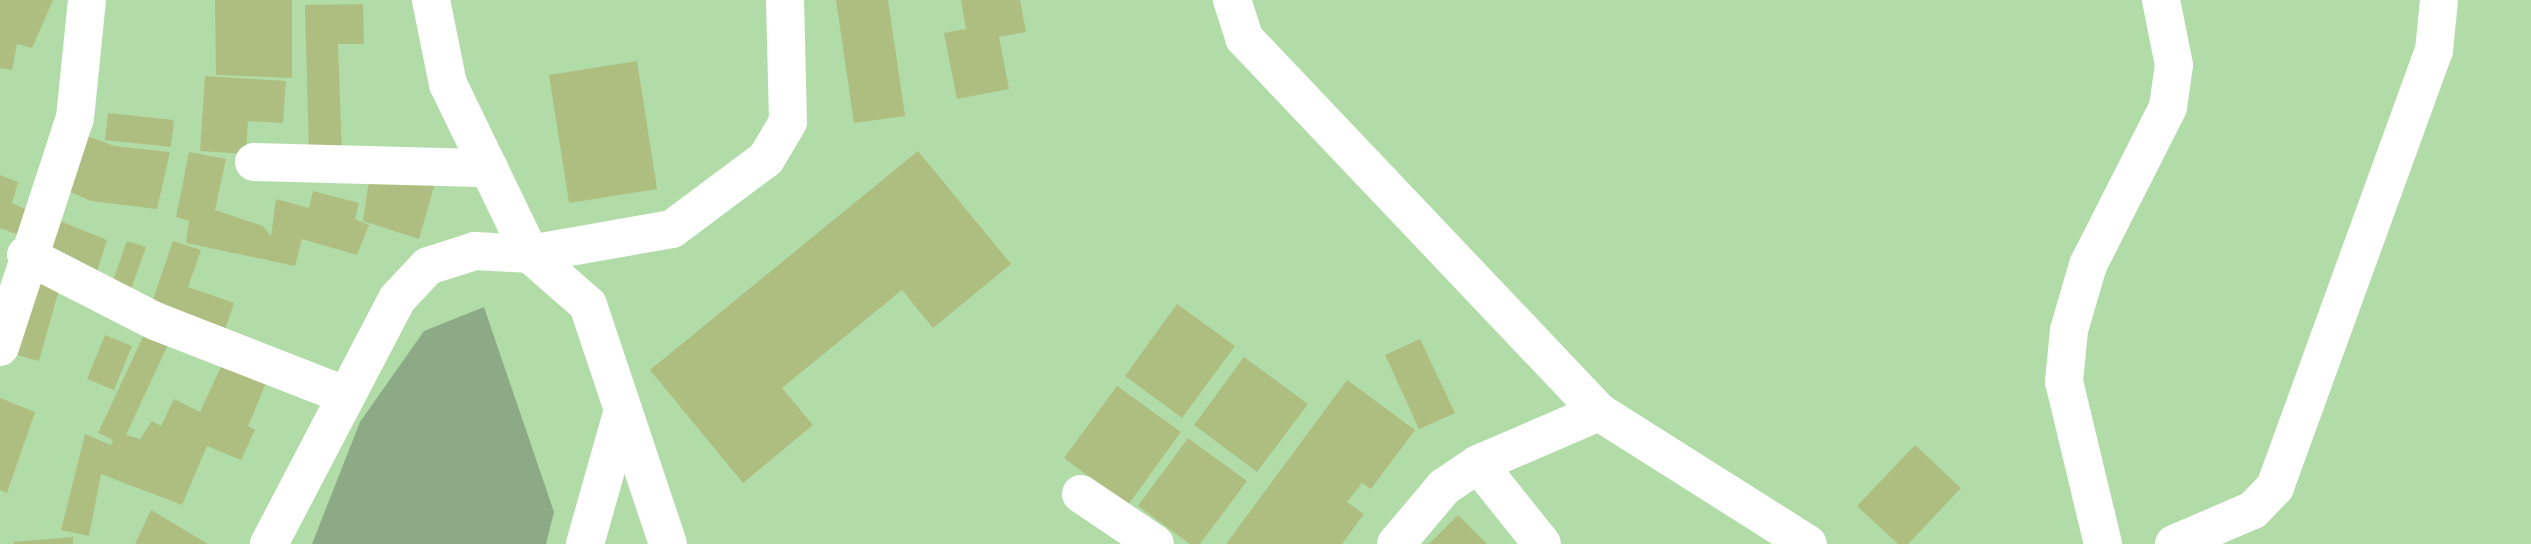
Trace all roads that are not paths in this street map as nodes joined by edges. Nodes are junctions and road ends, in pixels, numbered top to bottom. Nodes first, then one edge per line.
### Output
1 (87, 0) edge
2 (431, 0) edge
3 (785, 0) edge
4 (1232, 0) edge
5 (2161, 0) edge
6 (2439, 0) edge
7 (254, 162) dead end
8 (489, 168) junction
9 (530, 254) junction
10 (26, 255) junction
11 (0, 347) edge
12 (345, 395) junction
13 (622, 412) junction
14 (1599, 412) junction
15 (1478, 464) junction
16 (1081, 494) dead end
17 (269, 544) edge
18 (585, 544) edge
19 (668, 544) edge
20 (1155, 544) edge
21 (1396, 544) edge
22 (1542, 544) edge
23 (1808, 544) edge
24 (2103, 544) edge
25 (2174, 544) edge

1 - 10 street
2 - 8 street
3 - 9 street
4 - 14 street
5 - 24 street
6 - 25 street
7 - 8 street
8 - 9 street
9 - 12 street
9 - 13 street
10 - 11 street
10 - 12 street
12 - 17 street
13 - 18 street
13 - 19 street
14 - 15 street
14 - 23 street
15 - 21 street
15 - 22 street
16 - 20 street

